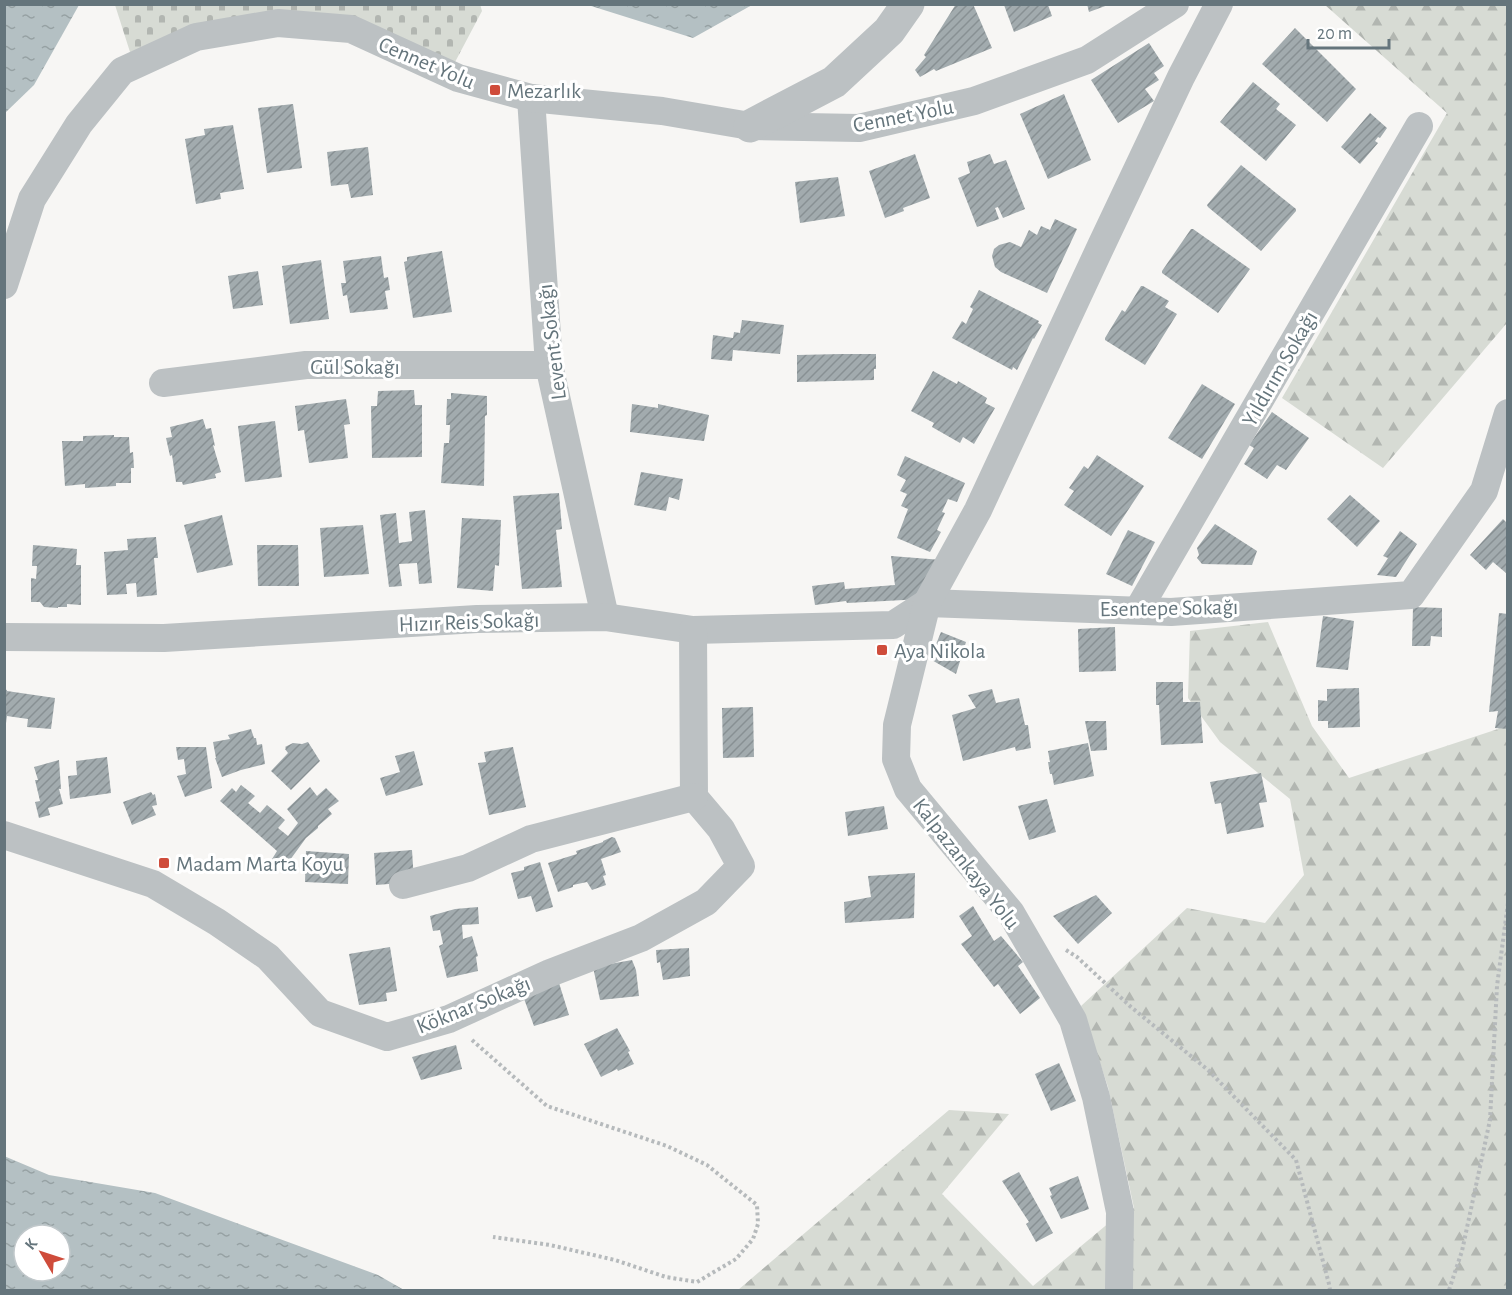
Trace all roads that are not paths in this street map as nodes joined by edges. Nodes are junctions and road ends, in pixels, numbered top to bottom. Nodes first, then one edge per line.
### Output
1 (908, 4) edge
2 (1175, 4) edge
3 (1219, 4) edge
4 (531, 98) junction
5 (750, 126) junction
6 (1419, 126) dead end
7 (4, 285) edge
8 (549, 365) junction
9 (163, 383) dead end
10 (1508, 413) edge
11 (927, 603) junction
12 (1138, 610) junction
13 (605, 617) junction
14 (693, 630) junction
15 (4, 638) edge
16 (694, 797) junction
17 (4, 835) edge
18 (403, 885) dead end
19 (1119, 1290) edge

1 - 5 street
2 - 5 street, Cennet Yolu
3 - 11 street
4 - 5 street, Cennet Yolu
4 - 7 street, Cennet Yolu
4 - 8 street, Levent Sokağı
6 - 12 street, Yıldırım Sokağı
8 - 9 street, Gül Sokağı
8 - 13 street, Levent Sokağı
10 - 12 street, Esentepe Sokağı
11 - 12 street, Esentepe Sokağı
11 - 14 street, Hızır Reis Sokağı
11 - 19 street, Kalpazankaya Yolu
13 - 14 street, Hızır Reis Sokağı
13 - 15 street, Hızır Reis Sokağı
14 - 16 street
16 - 17 street, Köknar Sokağı
16 - 18 street

